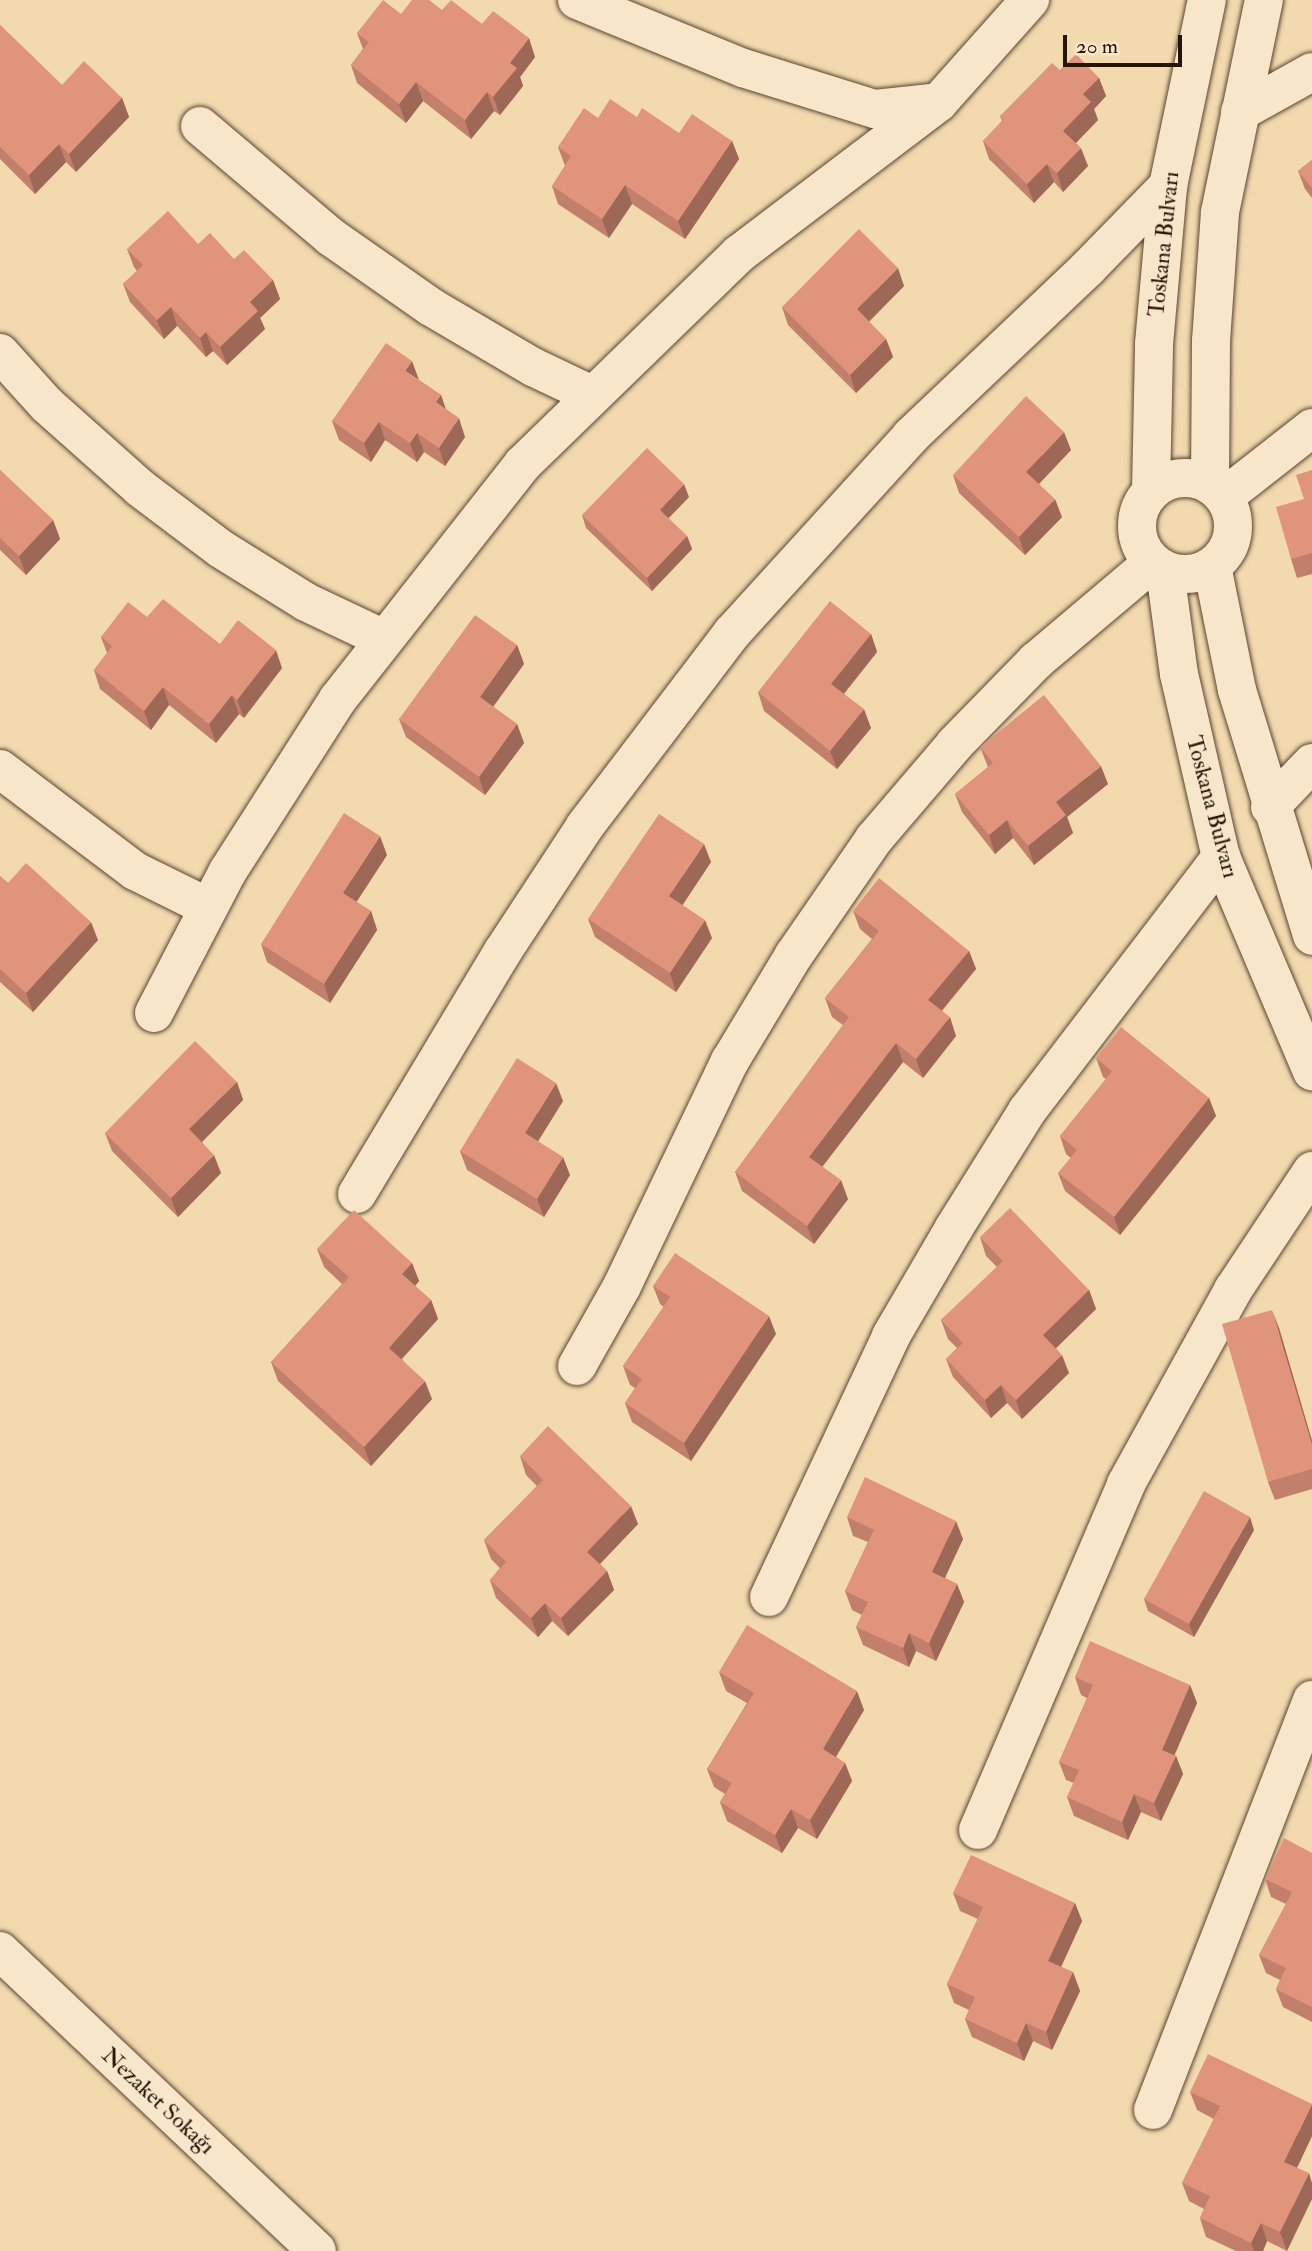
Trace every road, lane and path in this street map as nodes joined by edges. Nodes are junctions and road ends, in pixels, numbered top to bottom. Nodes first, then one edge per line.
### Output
1 (577, 0) edge
2 (1030, 0) edge
3 (1207, 0) edge
4 (1264, 0) edge
5 (1312, 72) edge
6 (940, 102) junction
7 (1240, 112) junction
8 (200, 127) dead end
9 (1168, 186) junction
10 (0, 353) edge
11 (592, 395) junction
12 (1312, 428) edge
13 (1217, 491) junction
14 (1151, 492) junction
15 (1212, 566) junction
16 (1158, 567) junction
17 (384, 639) junction
18 (1312, 763) edge
19 (0, 769) edge
20 (1270, 807) junction
21 (1221, 857) junction
22 (208, 907) junction
23 (1312, 936) edge
24 (154, 1013) dead end
25 (1312, 1071) edge
26 (1312, 1171) edge
27 (357, 1194) dead end
28 (577, 1366) dead end
29 (769, 1597) dead end
30 (1312, 1700) edge
31 (978, 1830) dead end
32 (0, 1951) edge
33 (1153, 2110) dead end
34 (317, 2251) edge

1 - 6 street
2 - 6 street
3 - 9 street, Toskana Bulvarı
4 - 7 street
5 - 7 street
6 - 11 street
7 - 13 street
8 - 11 street
9 - 14 street, Toskana Bulvarı
9 - 27 street
10 - 17 street
11 - 17 street
12 - 13 street
13 - 14 street
13 - 15 street
14 - 16 street, Toskana Bulvarı
15 - 16 street
15 - 20 street
16 - 21 street, Toskana Bulvarı
16 - 28 street
17 - 22 street
18 - 20 street
19 - 22 street
20 - 23 street
21 - 25 street, Toskana Bulvarı
21 - 29 street
22 - 24 street
26 - 31 street
30 - 33 street
32 - 34 street, Nezaket Sokağı

